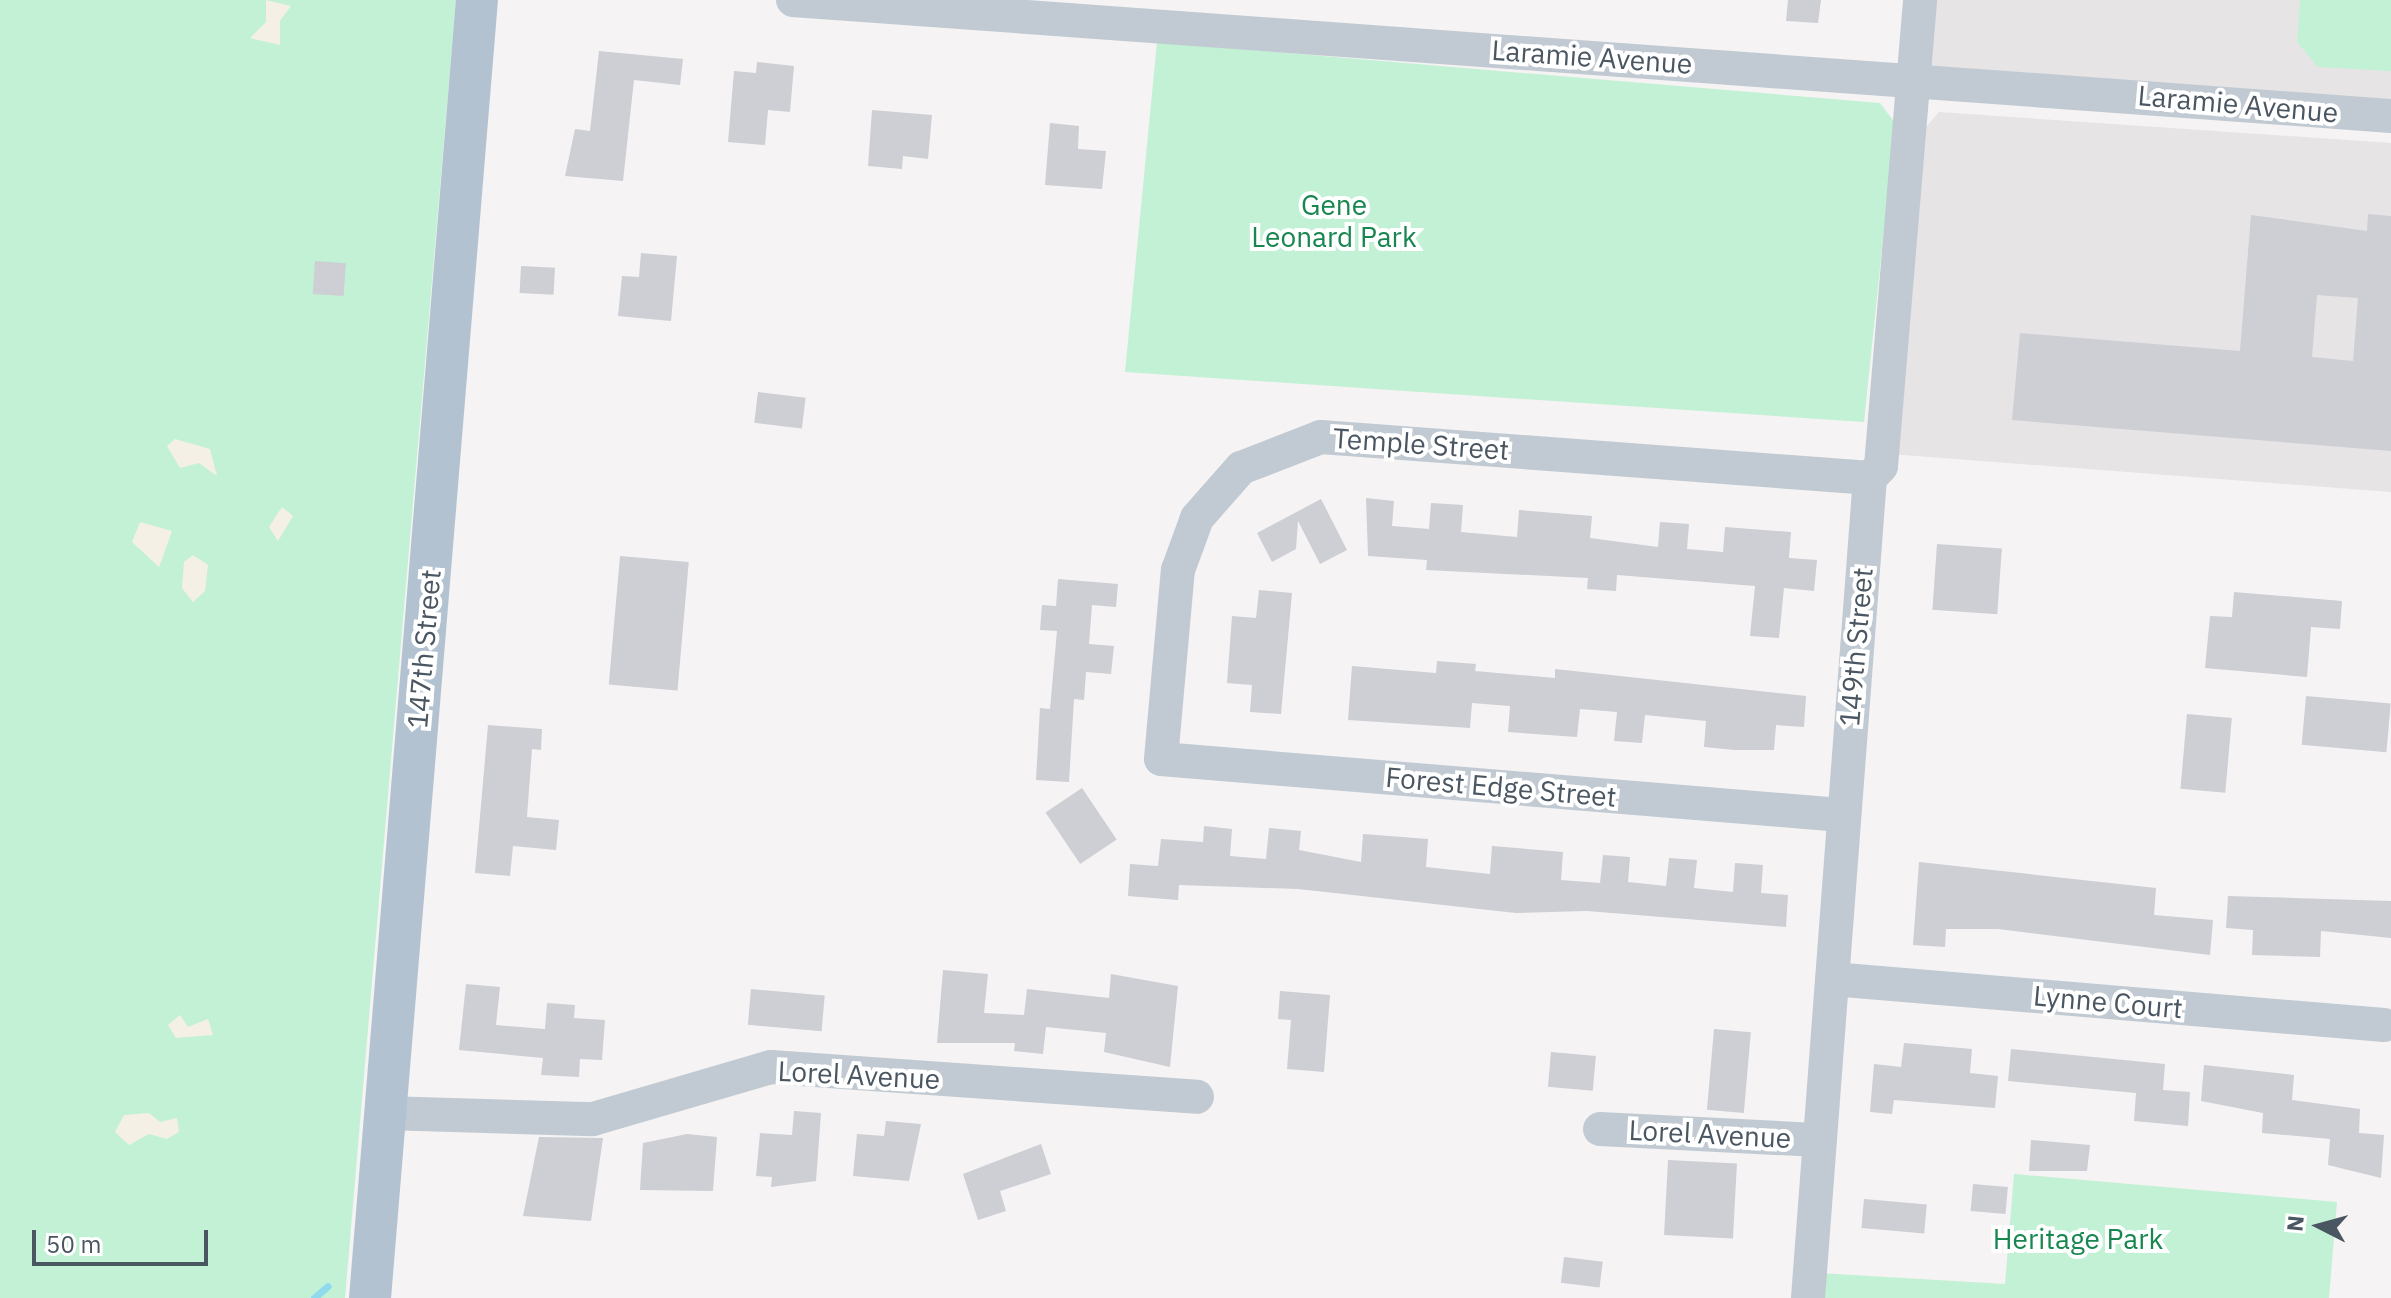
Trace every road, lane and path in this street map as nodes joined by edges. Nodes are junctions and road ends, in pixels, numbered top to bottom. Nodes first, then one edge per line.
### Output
1 (477, 0) edge
2 (793, 0) edge
3 (1920, 0) edge
4 (1192, 15) edge
5 (1914, 78) junction
6 (2391, 116) edge
7 (1870, 478) junction
8 (1161, 759) joint
9 (1841, 815) junction
10 (1832, 979) junction
11 (2384, 1025) dead end
12 (1197, 1097) dead end
13 (385, 1113) junction
14 (1600, 1129) dead end
15 (1820, 1140) junction
16 (370, 1298) edge
17 (1808, 1298) edge

1 - 13 main road, 147th Street
2 - 4 street, Laramie Avenue
3 - 5 street, 149th Street
4 - 5 street, Laramie Avenue
5 - 6 street, Laramie Avenue
5 - 7 street, 149th Street
7 - 8 street, Temple Street
7 - 9 street, 149th Street
8 - 9 street, Forest Edge Street
9 - 10 street, 149th Street
10 - 11 street, Lynne Court
10 - 15 street, 149th Street
12 - 13 street, Lorel Avenue
13 - 16 main road, 147th Street
14 - 15 street, Lorel Avenue
15 - 17 street, 149th Street

